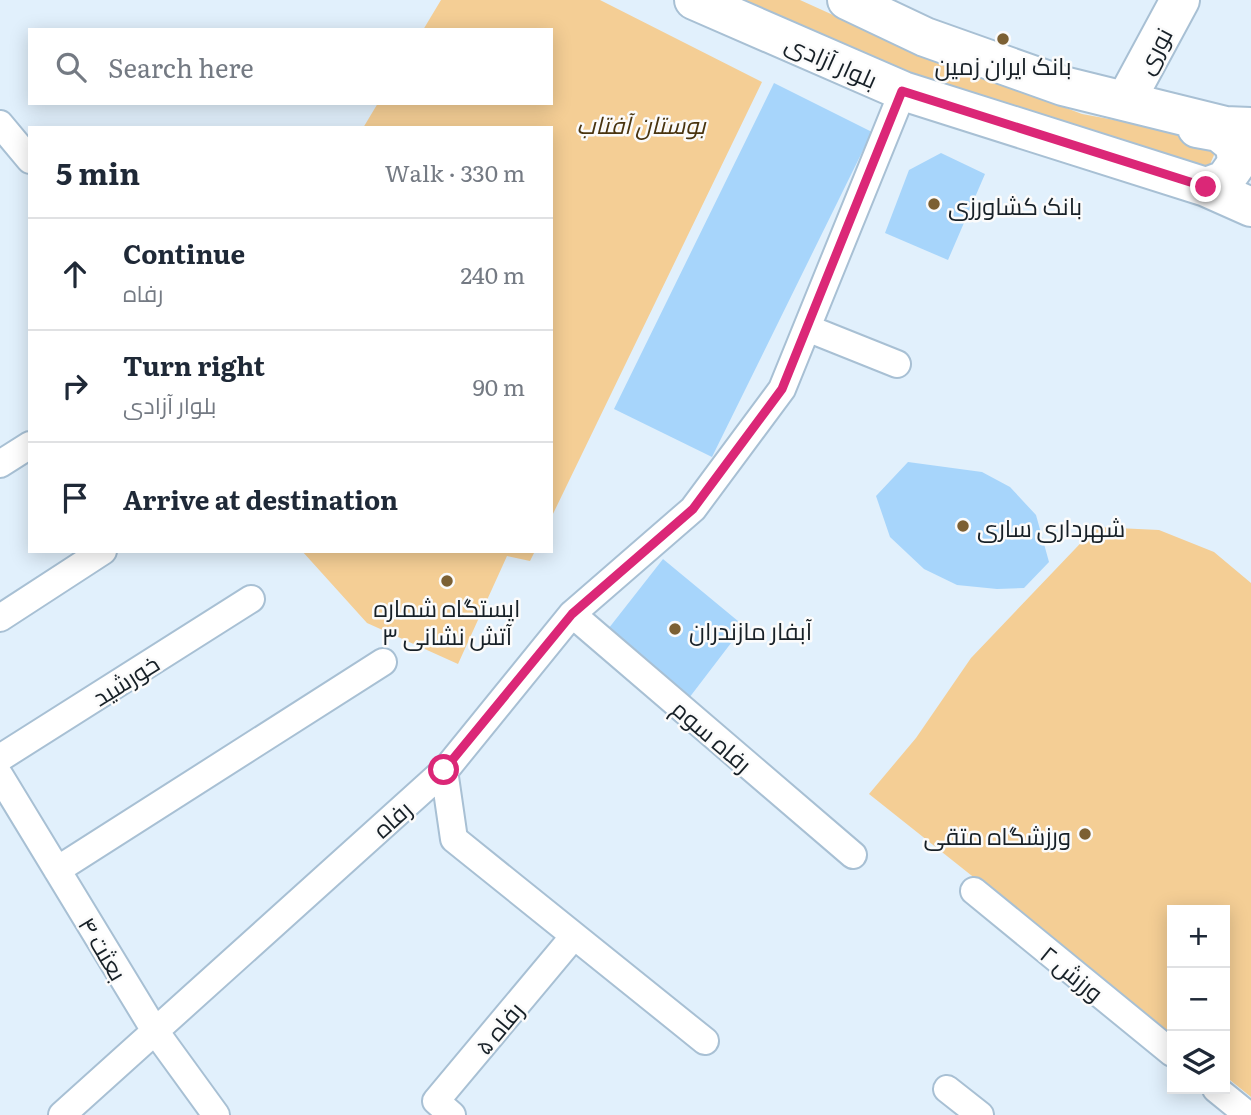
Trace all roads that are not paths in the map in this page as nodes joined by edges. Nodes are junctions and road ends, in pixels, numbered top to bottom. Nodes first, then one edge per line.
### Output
1 (694, 0) edge
2 (847, 0) edge
3 (1180, 0) edge
4 (1063, 86) junction
5 (902, 91) junction
6 (1126, 100) junction
7 (0, 124) edge
8 (1251, 127) edge
9 (28, 158) edge
10 (1206, 187) junction
11 (1251, 207) edge
12 (807, 328) junction
13 (897, 364) dead end
14 (28, 446) edge
15 (2, 459) edge
16 (100, 553) edge
17 (251, 600) dead end
18 (572, 614) junction
19 (0, 618) edge
20 (383, 662) dead end
21 (0, 758) edge
22 (444, 770) junction
23 (0, 776) edge
24 (853, 855) dead end
25 (57, 870) junction
26 (974, 891) dead end
27 (574, 936) junction
28 (155, 1031) junction
29 (705, 1041) dead end
30 (1167, 1049) edge
31 (947, 1089) dead end
32 (1222, 1094) edge
33 (62, 1115) edge
34 (216, 1115) edge
35 (452, 1115) edge
36 (980, 1115) edge
37 (1248, 1115) edge

1 - 5 main road, بلوار آزادی
2 - 4 main road
3 - 6 main road, نوری
4 - 6 main road
4 - 10 main road
5 - 10 main road, بلوار آزادی
5 - 12 street, رفاه
6 - 8 main road
7 - 9 street
10 - 11 main road, بلوار آزادی
12 - 13 street
12 - 18 street, رفاه
14 - 15 street
16 - 19 street
17 - 21 street, خورشید
18 - 22 street, رفاه
18 - 24 street, رفاه سوم
20 - 25 street
22 - 27 street
22 - 28 street, رفاه
23 - 25 street, بعثت ۴
25 - 28 street, بعثت ۴
26 - 30 street, ورزش ۲
27 - 29 street
27 - 35 street, رفاه ۵
28 - 33 street, رفاه
28 - 34 street, بعثت ۴
31 - 36 street
32 - 37 street

